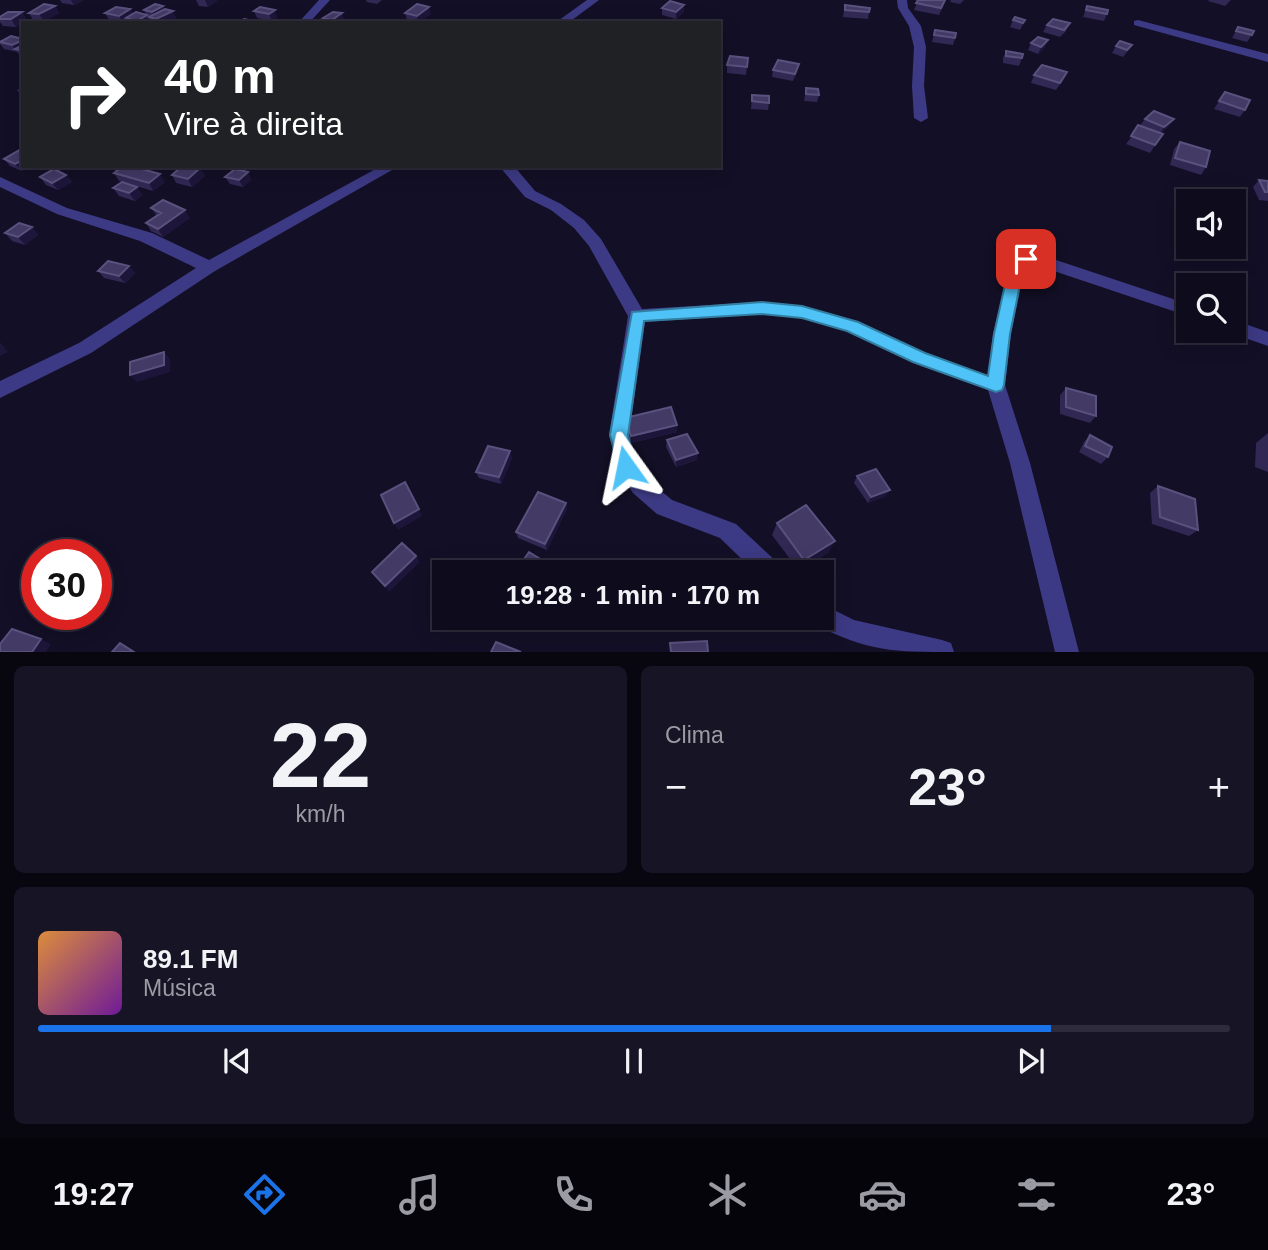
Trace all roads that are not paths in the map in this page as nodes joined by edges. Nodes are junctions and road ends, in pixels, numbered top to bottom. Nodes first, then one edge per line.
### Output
1 (325, 0) edge
2 (594, 0) edge
3 (902, 0) edge
4 (305, 21) edge
5 (563, 21) edge
6 (1138, 23) dead end
7 (1268, 58) edge
8 (921, 118) dead end
9 (388, 168) edge
10 (508, 168) edge
11 (1, 183) edge
12 (209, 267) junction
13 (1176, 306) edge
14 (637, 316) junction
15 (1246, 331) edge
16 (1268, 338) edge
17 (996, 385) junction
18 (0, 390) edge
19 (758, 560) edge
20 (834, 622) edge
21 (943, 652) edge
22 (1067, 652) edge

1 - 4 street
2 - 5 street
3 - 8 street
6 - 7 street
9 - 12 street
10 - 14 street
11 - 12 street
12 - 18 street
13 - 17 street
14 - 17 street
14 - 19 street
15 - 16 street
17 - 22 street
20 - 21 street

